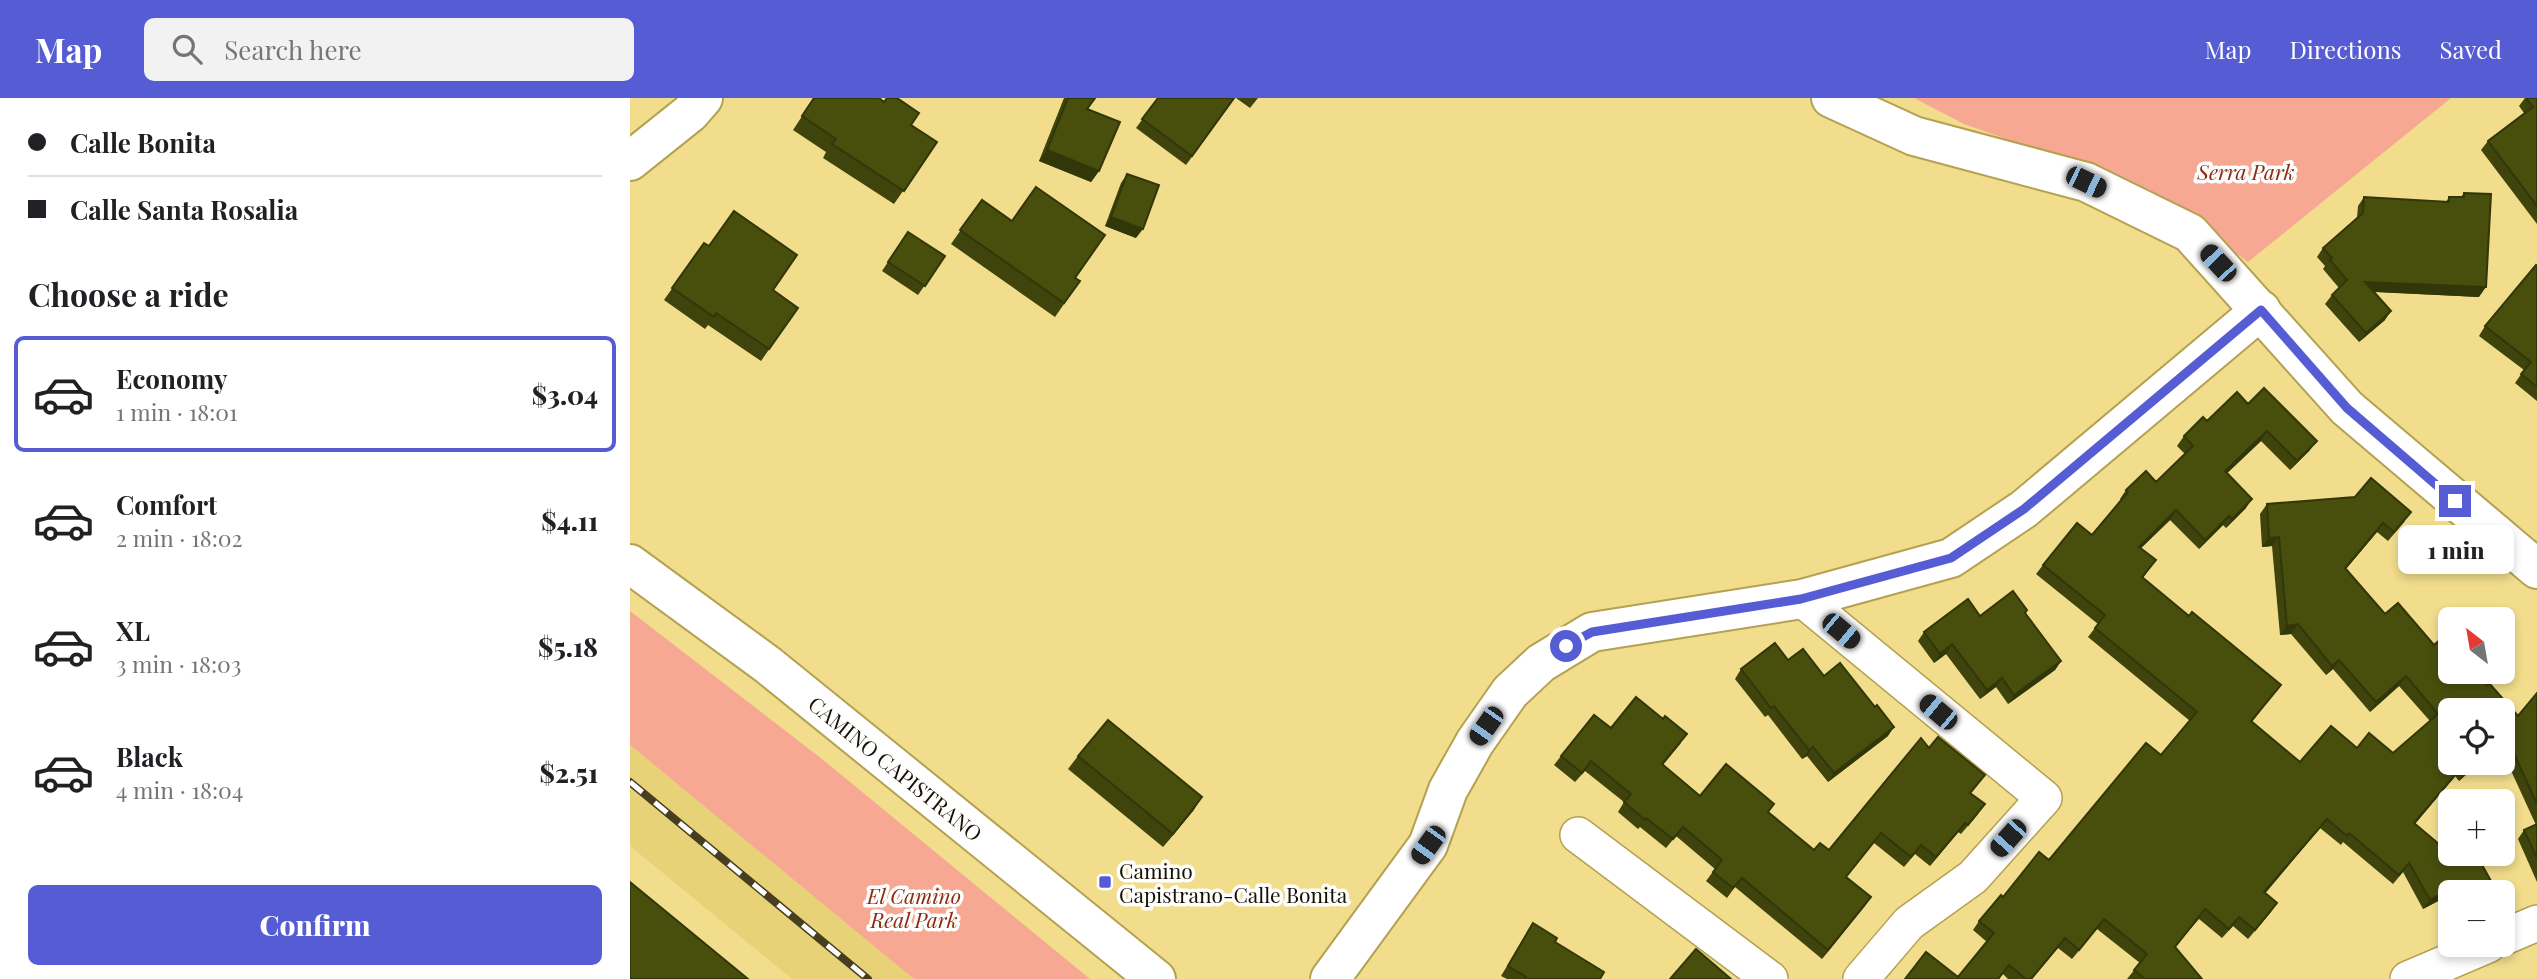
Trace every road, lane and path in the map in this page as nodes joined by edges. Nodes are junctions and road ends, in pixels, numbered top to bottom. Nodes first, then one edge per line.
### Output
1 (703, 98) edge
2 (1831, 98) edge
3 (630, 161) edge
4 (2261, 310) junction
5 (630, 564) edge
6 (2537, 569) edge
7 (1801, 599) junction
8 (1578, 835) dead end
9 (2537, 923) edge
10 (2515, 933) edge
11 (2459, 957) edge
12 (1156, 979) edge
13 (1330, 979) edge
14 (1770, 979) edge
15 (1861, 979) edge
16 (2407, 979) edge

1 - 3 street
2 - 4 street
4 - 6 street
4 - 7 street
5 - 12 street, CAMINO CAPISTRANO
7 - 13 street
7 - 15 street
8 - 14 street
9 - 10 street
11 - 16 street

